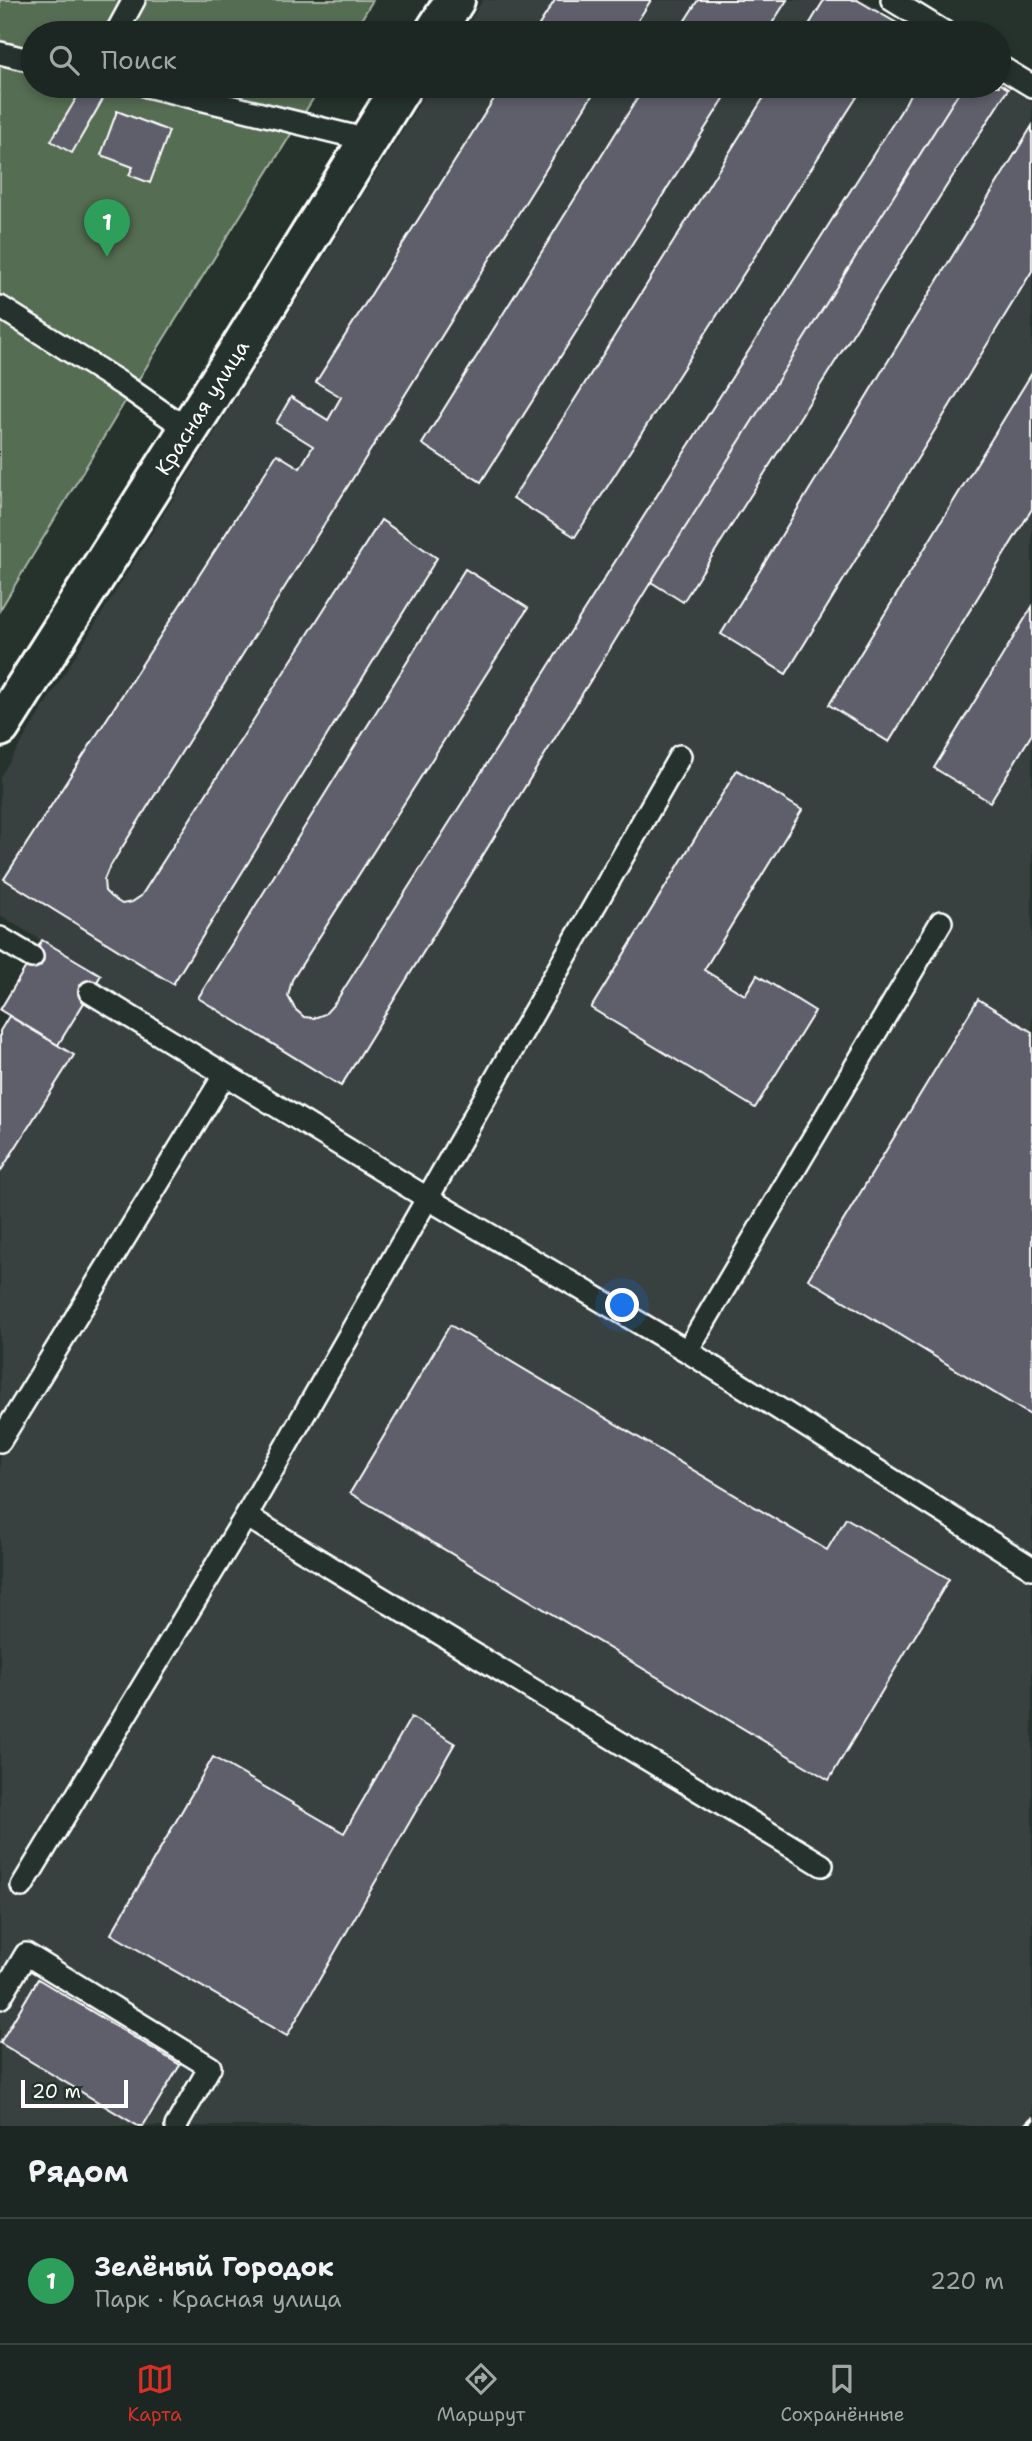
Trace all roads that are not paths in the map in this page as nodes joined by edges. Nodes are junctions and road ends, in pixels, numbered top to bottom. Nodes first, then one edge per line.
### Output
1 (134, 0) edge
2 (455, 0) edge
3 (892, 0) edge
4 (123, 21) edge
5 (442, 21) edge
6 (926, 21) edge
7 (0, 53) edge
8 (21, 58) edge
9 (1011, 73) edge
10 (1032, 86) edge
11 (195, 98) edge
12 (395, 98) edge
13 (368, 141) junction
14 (0, 307) edge
15 (188, 430) junction
16 (0, 727) edge
17 (680, 756) dead end
18 (941, 922) dead end
19 (0, 938) edge
20 (32, 957) dead end
21 (90, 992) dead end
22 (224, 1076) junction
23 (427, 1198) junction
24 (687, 1351) junction
25 (0, 1441) edge
26 (246, 1516) junction
27 (1032, 1568) edge
28 (822, 1865) dead end
29 (22, 1886) dead end
30 (0, 1998) edge
31 (176, 2126) edge

1 - 4 lane
2 - 5 main road
3 - 6 lane
7 - 8 lane
9 - 10 lane
11 - 13 lane
12 - 13 main road, Красная улица
13 - 15 main road, Красная улица
14 - 15 lane
15 - 16 main road, Красная улица
17 - 23 lane
18 - 24 lane
19 - 20 lane
21 - 22 lane
22 - 23 lane
22 - 25 lane
23 - 24 lane
23 - 26 lane
24 - 27 lane
26 - 28 lane
26 - 29 lane
30 - 31 lane

